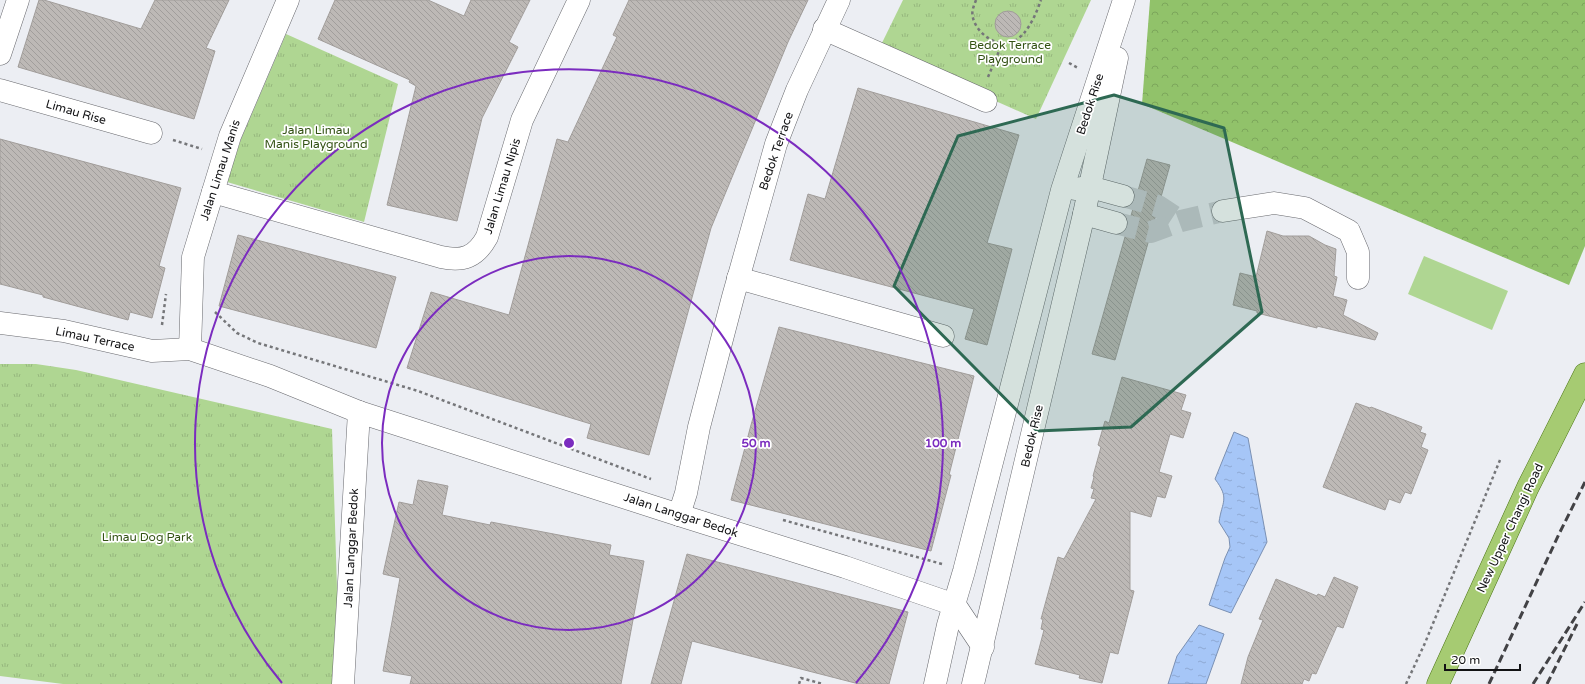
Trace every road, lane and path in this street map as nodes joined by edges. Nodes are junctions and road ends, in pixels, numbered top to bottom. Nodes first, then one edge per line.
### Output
1 (18, 0) edge
2 (288, 0) edge
3 (579, 0) edge
4 (839, 0) edge
5 (976, 0) edge
6 (1041, 0) edge
7 (1124, 0) edge
8 (1129, 0) edge
9 (824, 29) junction
10 (1002, 44) junction
11 (0, 54) edge
12 (0, 90) edge
13 (986, 91) joint
14 (160, 136) joint
15 (224, 155) junction
16 (1090, 187) junction
17 (213, 192) junction
18 (1122, 196) tunnel mouth
19 (1057, 208) junction
20 (1223, 211) tunnel mouth
21 (1084, 214) junction
22 (1116, 223) tunnel mouth
23 (738, 278) junction
24 (1358, 278) dead end
25 (213, 310) dead end
26 (0, 323) edge
27 (944, 336) dead end
28 (190, 350) junction
29 (1585, 374) edge
30 (359, 412) junction
31 (1500, 460) dead end
32 (686, 493) junction
33 (679, 515) junction
34 (782, 520) dead end
35 (964, 571) junction
36 (955, 605) junction
37 (983, 647) junction
38 (343, 684) edge
39 (799, 684) edge
40 (823, 684) edge
41 (934, 684) edge
42 (973, 684) edge
43 (1406, 684) edge
44 (1438, 684) edge

1 - 11 street
2 - 15 street, Jalan Limau Manis
3 - 17 street, Jalan Limau Nipis
4 - 9 street, Bedok Terrace
5 - 10 path
6 - 10 path
7 - 19 street, Bedok Rise
8 - 16 street, Bedok Rise
9 - 13 street
9 - 23 street, Bedok Terrace
10 - 13 path
12 - 14 street, Limau Rise
14 - 15 path
15 - 17 street, Jalan Limau Manis
16 - 18 street
16 - 19 street, Bedok Rise
16 - 21 street, Bedok Rise
17 - 28 street, Jalan Limau Manis
19 - 35 street, Bedok Rise
20 - 24 street
21 - 22 street
21 - 37 street, Bedok Rise
23 - 27 street
23 - 32 street, Bedok Terrace
25 - 32 path
26 - 28 street, Limau Terrace
28 - 30 street, Jalan Langgar Bedok
29 - 44 main road, New Upper Changi Road
30 - 33 street, Jalan Langgar Bedok
30 - 38 street, Jalan Langgar Bedok
31 - 43 path
32 - 33 street, Bedok Terrace
33 - 36 street, Jalan Langgar Bedok
34 - 35 path
35 - 36 street, Bedok Rise
36 - 37 street
36 - 41 street, Bedok Rise
37 - 42 street, Bedok Rise
39 - 40 path

